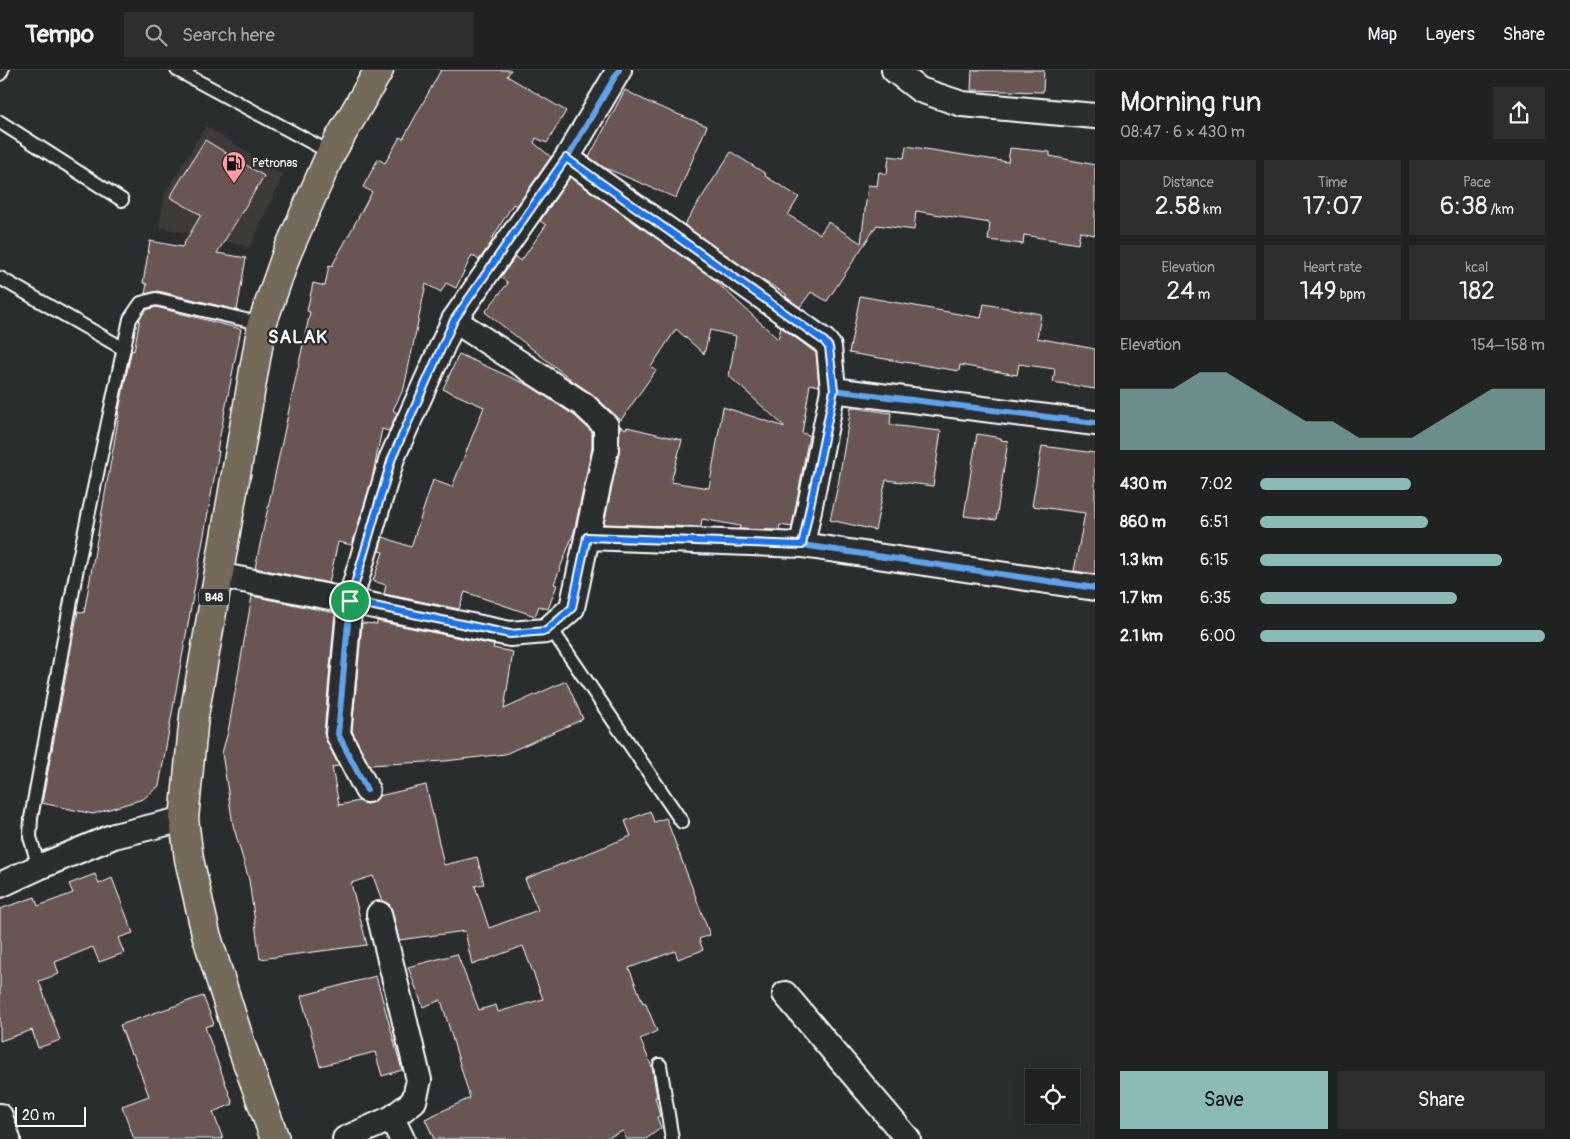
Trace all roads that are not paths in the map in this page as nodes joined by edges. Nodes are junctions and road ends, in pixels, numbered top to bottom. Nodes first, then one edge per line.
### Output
1 (2, 70) edge
2 (177, 70) edge
3 (379, 70) edge
4 (619, 70) edge
5 (894, 70) edge
6 (0, 74) edge
7 (1095, 116) edge
8 (0, 122) edge
9 (331, 153) junction
10 (566, 158) junction
11 (122, 200) dead end
12 (0, 278) edge
13 (454, 320) junction
14 (262, 324) junction
15 (124, 350) junction
16 (834, 390) junction
17 (1095, 423) edge
18 (587, 537) junction
19 (802, 545) junction
20 (218, 576) junction
21 (1095, 588) edge
22 (350, 601) junction
23 (550, 627) junction
24 (367, 790) dead end
25 (184, 819) junction
26 (682, 822) dead end
27 (39, 866) junction
28 (0, 885) edge
29 (379, 914) dead end
30 (785, 994) dead end
31 (660, 1064) dead end
32 (0, 1116) edge
33 (392, 1118) junction
34 (8, 1139) edge
35 (275, 1139) edge
36 (345, 1139) edge
37 (402, 1139) edge
38 (672, 1139) edge
39 (908, 1139) edge

1 - 6 lane
2 - 9 lane
3 - 9 main road, B48
4 - 10 street
5 - 7 street
8 - 11 lane
9 - 14 main road, B48
10 - 13 street
10 - 16 street
12 - 15 lane
13 - 18 street
13 - 22 street
14 - 15 lane
14 - 20 main road, B48
15 - 27 lane
16 - 17 street
16 - 19 street
18 - 19 street
18 - 23 street
19 - 21 street
20 - 22 street
20 - 25 main road, B48
22 - 23 street
22 - 24 street
23 - 26 lane
25 - 27 street
25 - 35 main road, B48
27 - 28 street
29 - 33 street
30 - 39 street
31 - 38 lane
32 - 34 street
33 - 36 street
33 - 37 street

